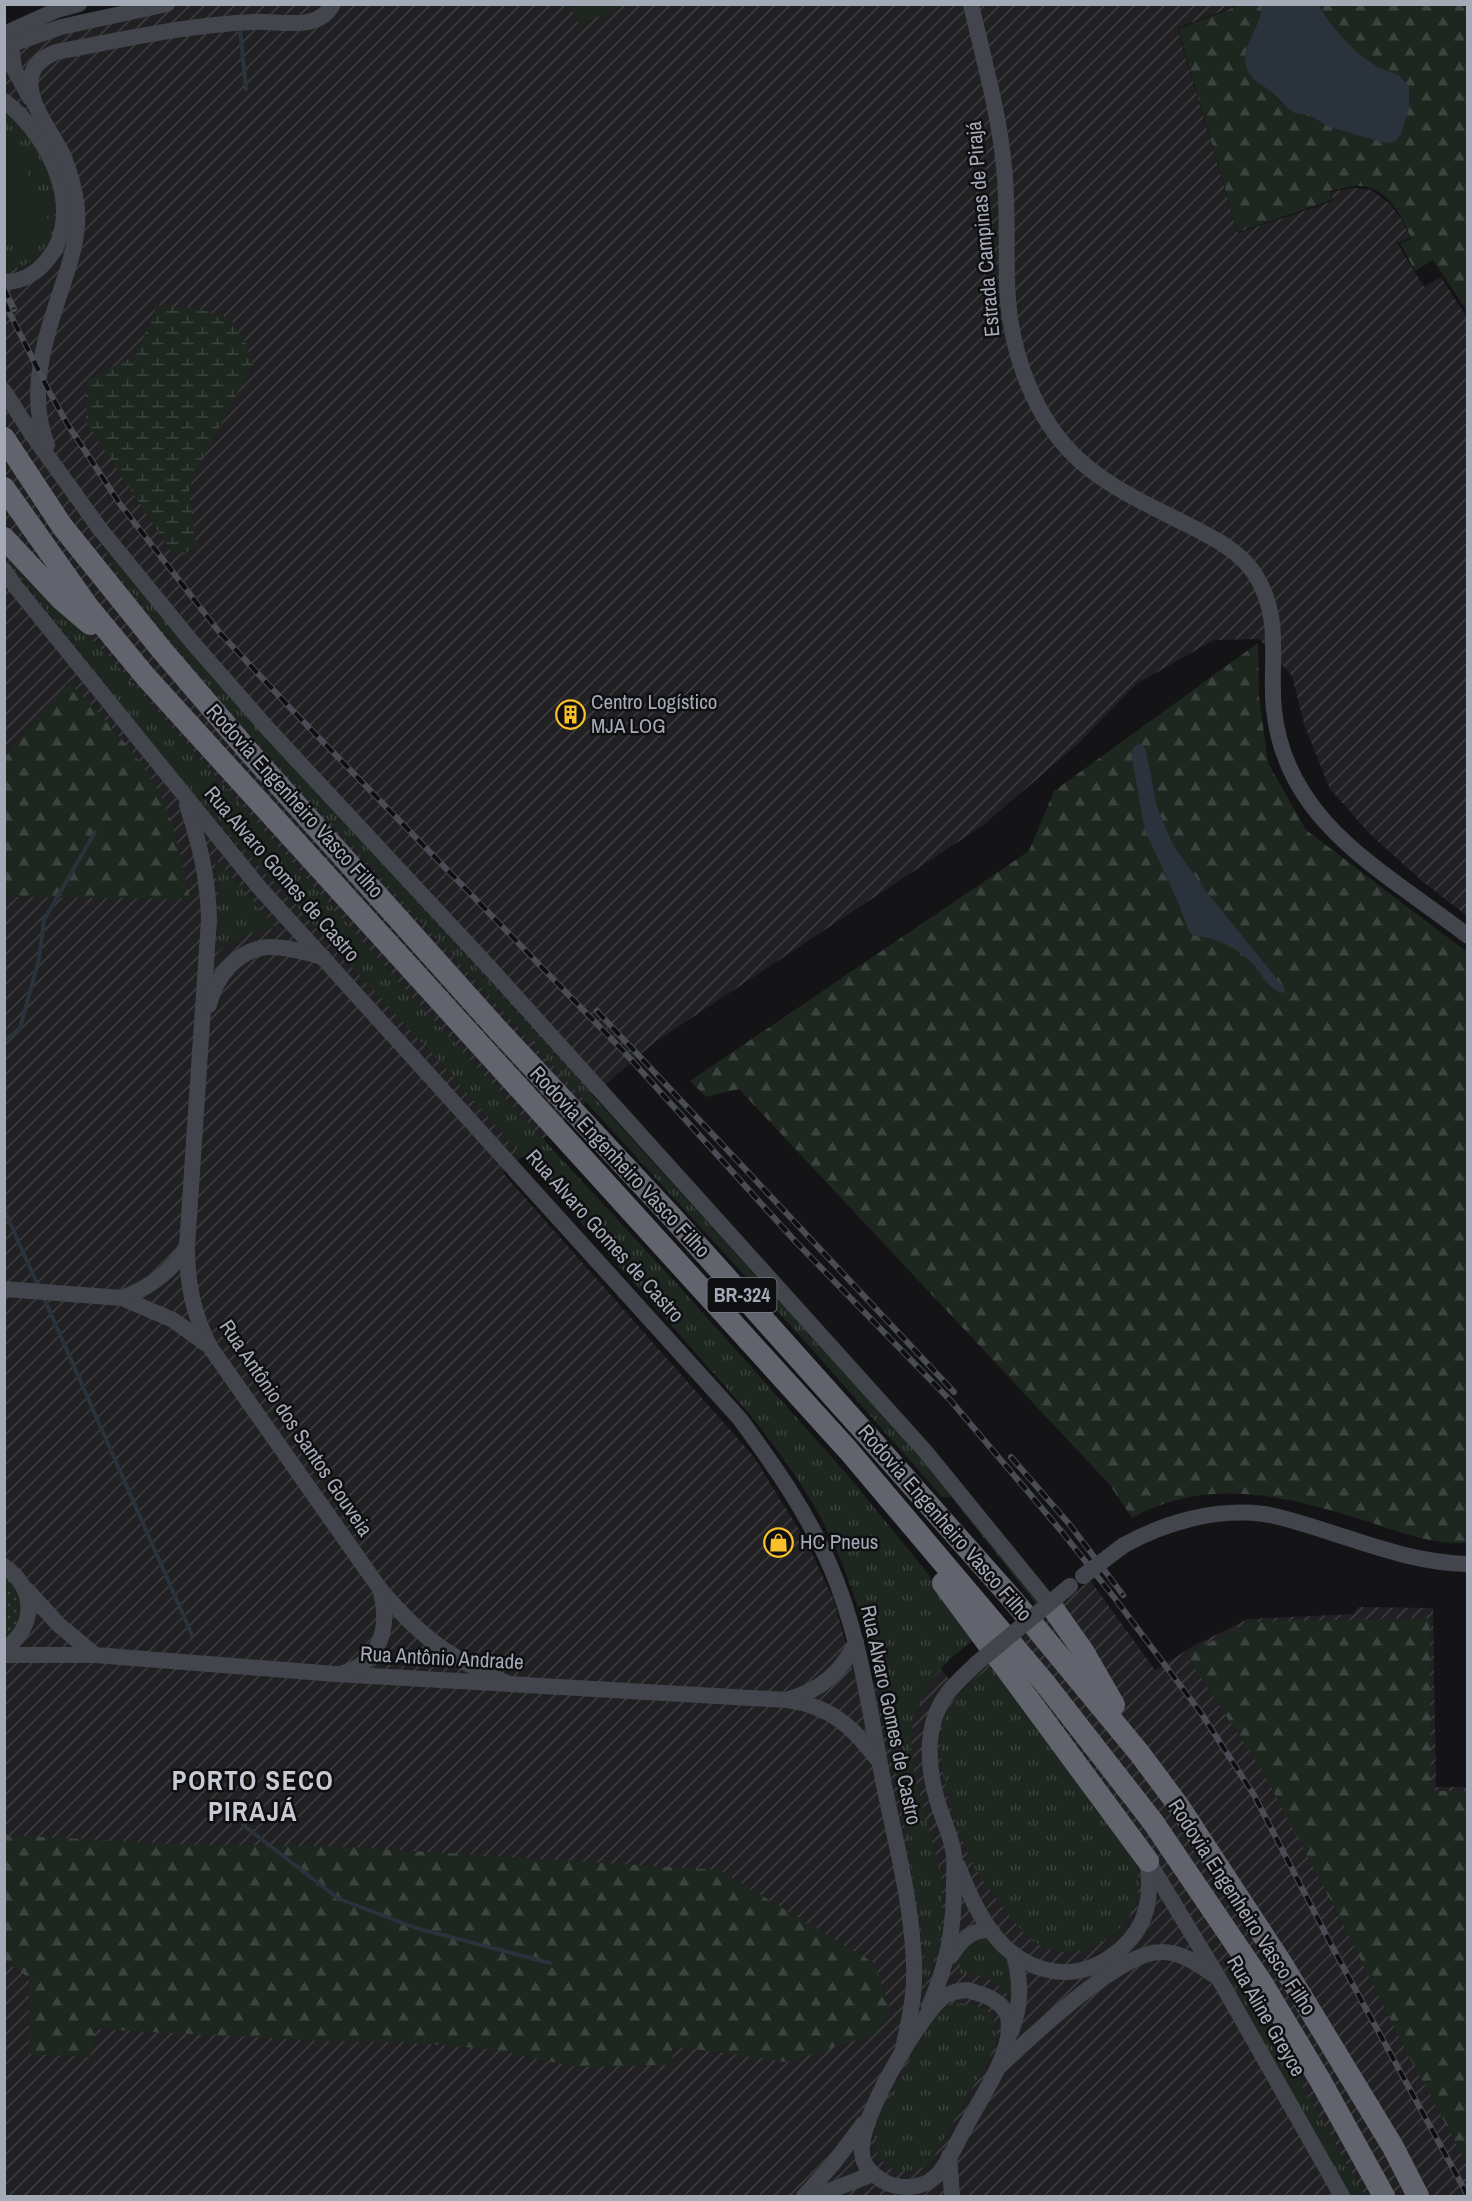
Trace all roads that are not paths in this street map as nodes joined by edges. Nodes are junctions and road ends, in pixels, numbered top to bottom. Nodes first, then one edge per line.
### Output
1 (79, 4) edge
2 (167, 4) edge
3 (333, 4) edge
4 (970, 4) edge
5 (7, 41) edge
6 (4, 101) edge
7 (36, 106) junction
8 (4, 282) edge
9 (4, 391) edge
10 (4, 438) edge
11 (4, 488) edge
12 (76, 495) junction
13 (4, 538) edge
14 (4, 570) edge
15 (146, 677) junction
16 (184, 796) junction
17 (1467, 936) edge
18 (324, 957) junction
19 (202, 1035) junction
20 (187, 1246) junction
21 (4, 1289) edge
22 (122, 1298) junction
23 (210, 1347) junction
24 (848, 1450) junction
25 (1467, 1564) edge
26 (4, 1566) edge
27 (24, 1587) junction
28 (380, 1589) junction
29 (1052, 1607) joint
30 (856, 1642) junction
31 (4, 1650) edge
32 (4, 1655) edge
33 (95, 1655) junction
34 (336, 1674) junction
35 (509, 1684) junction
36 (787, 1700) junction
37 (1140, 1754) junction
38 (879, 1762) junction
39 (954, 1854) junction
40 (1148, 1861) junction
41 (990, 1930) junction
42 (1014, 1954) junction
43 (944, 1968) junction
44 (1218, 1977) junction
45 (926, 2015) junction
46 (1009, 2037) junction
47 (902, 2054) junction
48 (995, 2071) junction
49 (872, 2111) junction
50 (949, 2156) junction
51 (873, 2174) junction
52 (909, 2192) edge
53 (804, 2196) edge
54 (816, 2196) edge
55 (952, 2196) edge
56 (1342, 2196) edge
57 (1384, 2196) edge
58 (1418, 2196) edge

1 - 5 main road
2 - 5 main road
3 - 7 main road
4 - 17 main road, Estrada Campinas de Pirajá
5 - 7 main road
6 - 8 main road
7 - 12 main road
9 - 12 main road
10 - 37 highway, Rodovia Engenheiro Vasco Filho / BR-324
11 - 15 highway, Rodovia Engenheiro Vasco Filho / BR-324
12 - 29 main road
13 - 15 highway
14 - 16 main road, Rua Alvaro Gomes de Castro
15 - 24 highway, Rodovia Engenheiro Vasco Filho / BR-324
16 - 18 main road, Rua Alvaro Gomes de Castro
16 - 19 main road, Rua Antônio dos Santos Gouveia
18 - 19 main road, Rua Antônio dos Santos Gouveia
18 - 30 main road, Rua Alvaro Gomes de Castro
19 - 20 main road, Rua Antônio dos Santos Gouveia
20 - 22 main road
20 - 23 main road, Rua Antônio dos Santos Gouveia
21 - 22 main road
22 - 23 main road
23 - 28 main road, Rua Antônio dos Santos Gouveia
24 - 40 highway
24 - 57 highway, Rodovia Engenheiro Vasco Filho / BR-324
25 - 39 main road, bridge
26 - 27 main road
27 - 31 main road
27 - 33 main road
28 - 34 main road, Rua Antônio dos Santos Gouveia
28 - 35 main road, Rua Antônio dos Santos Gouveia
29 - 37 highway
30 - 36 main road, Rua Antônio Andrade
30 - 38 main road, Rua Alvaro Gomes de Castro
32 - 33 main road, Rua Antônio Andrade
33 - 34 main road, Rua Antônio Andrade
34 - 35 main road, Rua Antônio Andrade
35 - 36 main road, Rua Antônio Andrade
36 - 38 main road, Rua Antônio Andrade
37 - 58 highway, Rodovia Engenheiro Vasco Filho / BR-324
38 - 47 main road, Rua Alvaro Gomes de Castro
39 - 41 main road
39 - 43 main road
40 - 42 main road
40 - 44 main road, Rua Aline Greyce
41 - 42 main road
41 - 43 main road
42 - 46 main road
43 - 45 main road
44 - 48 main road
44 - 56 main road, Rua Aline Greyce
45 - 46 main road
45 - 47 main road
46 - 48 main road
47 - 49 main road
48 - 50 main road
49 - 51 main road
49 - 53 main road
50 - 52 main road
50 - 55 main road
51 - 52 main road
51 - 54 main road

